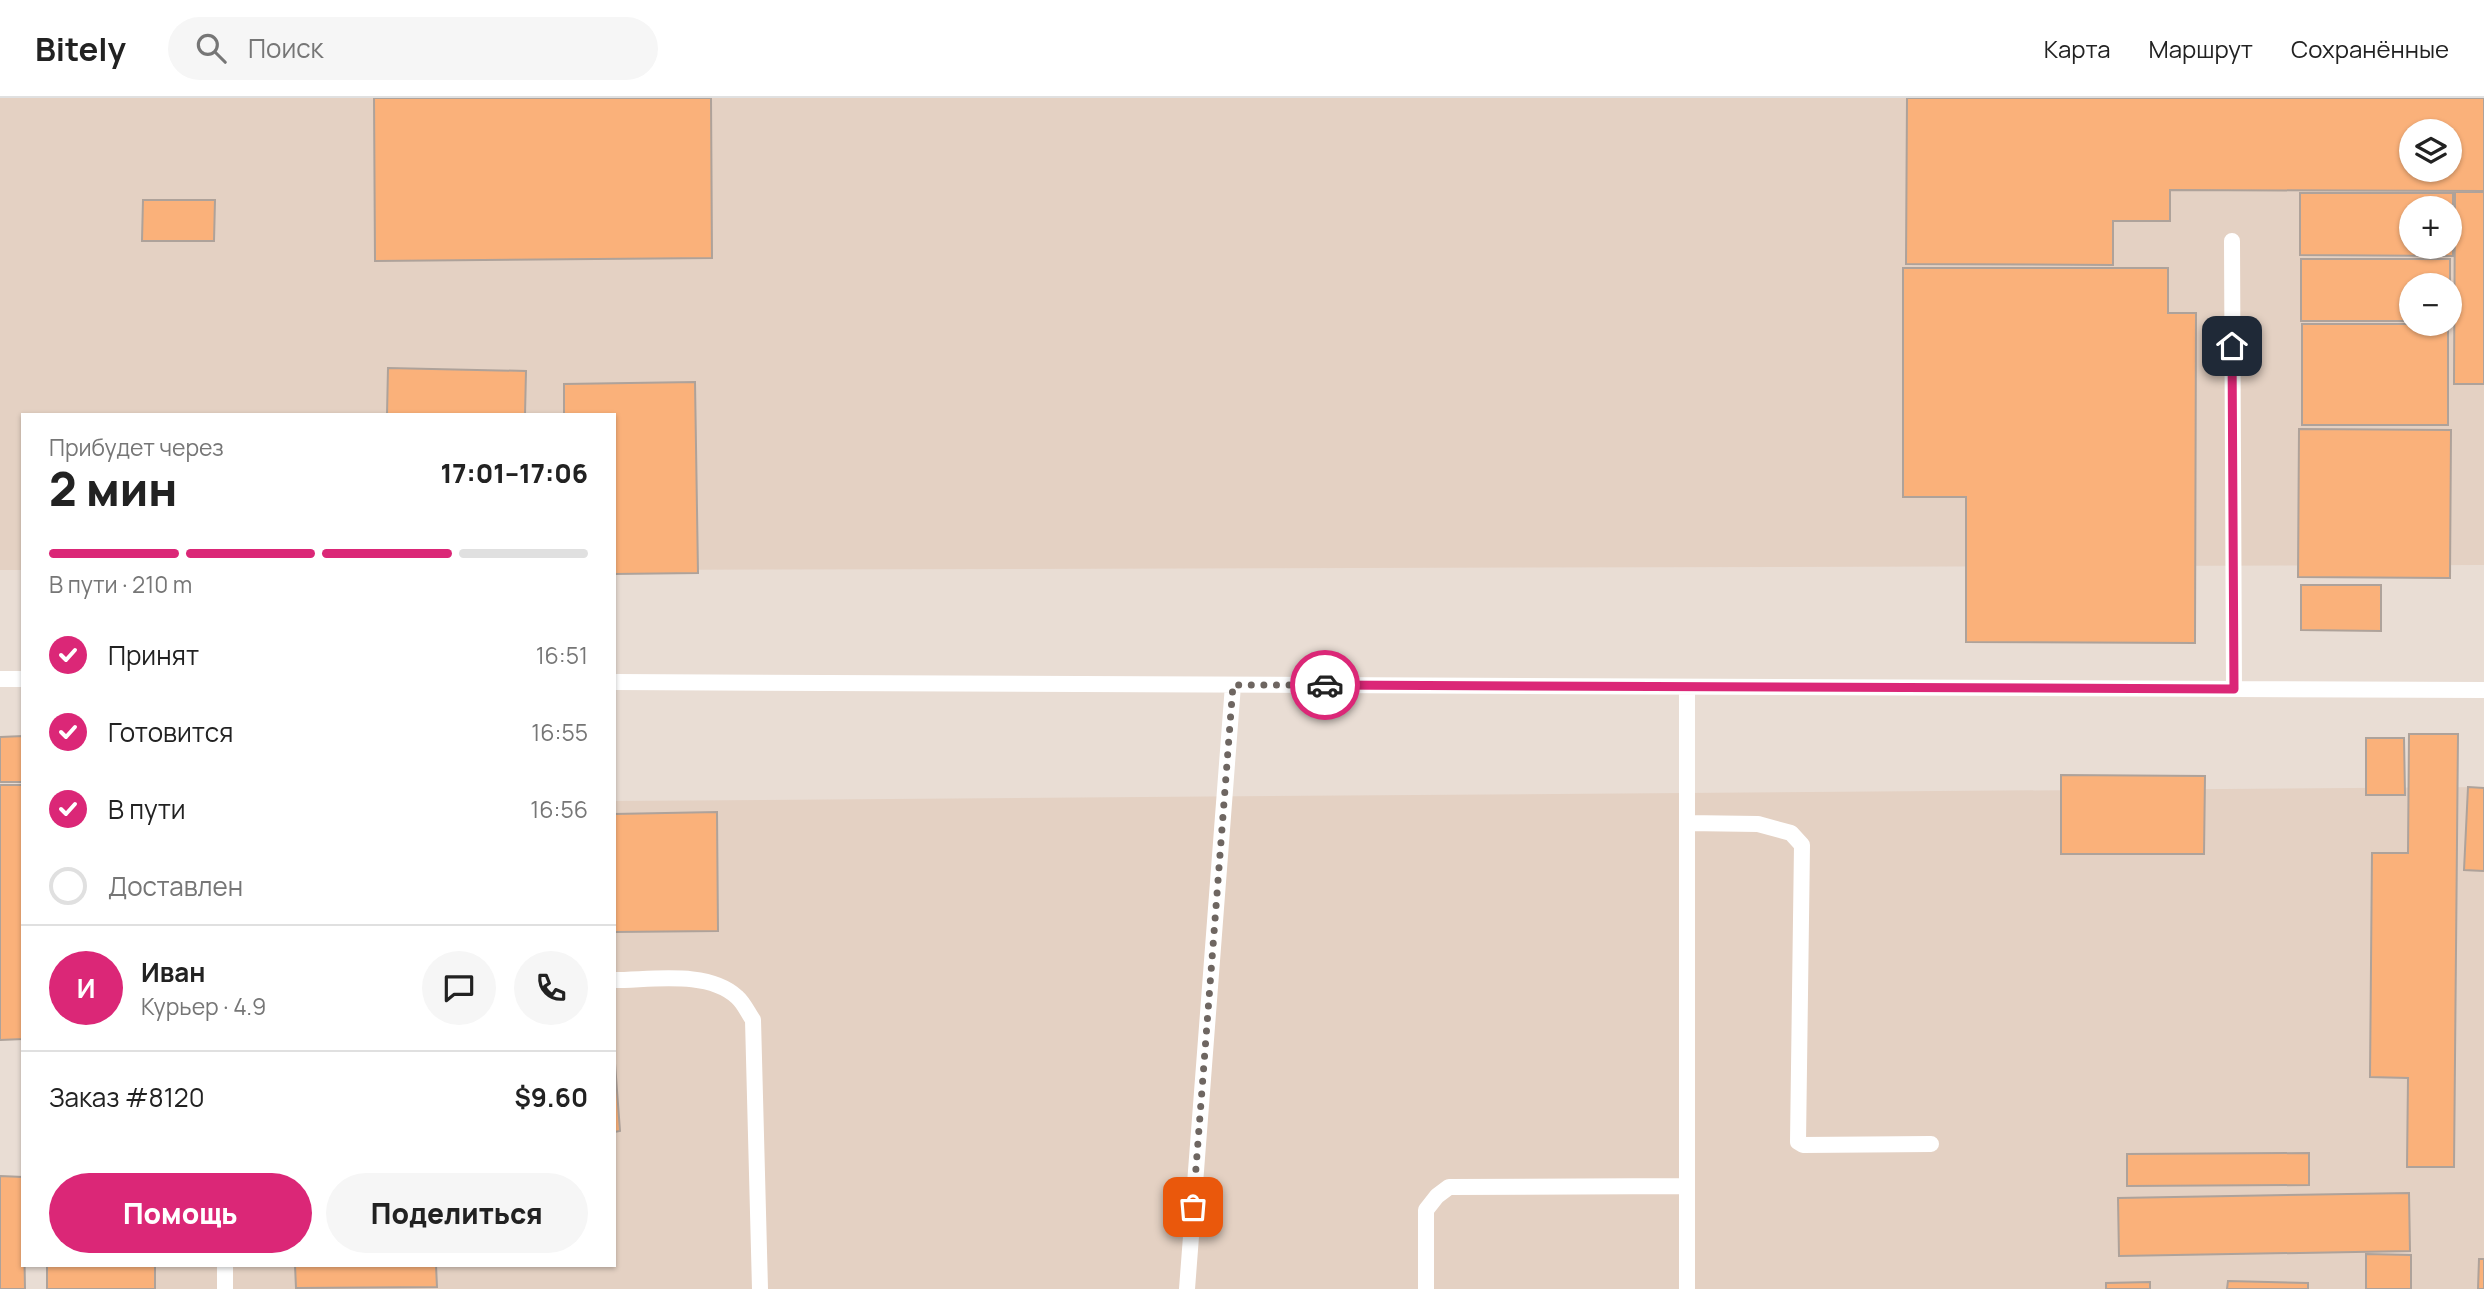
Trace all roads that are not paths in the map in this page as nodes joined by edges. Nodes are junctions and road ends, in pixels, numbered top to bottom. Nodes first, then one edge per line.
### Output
1 (2232, 241) dead end
2 (0, 679) edge
3 (21, 679) edge
4 (616, 682) edge
5 (1233, 685) junction
6 (1688, 687) junction
7 (2234, 689) junction
8 (2484, 690) edge
9 (1688, 823) junction
10 (616, 980) edge
11 (1931, 1144) dead end
12 (1687, 1186) junction
13 (225, 1267) edge
14 (225, 1289) edge
15 (760, 1289) edge
16 (1187, 1289) edge
17 (1426, 1289) edge
18 (1687, 1289) edge

1 - 7 lane
2 - 3 lane
4 - 5 lane
5 - 6 lane
5 - 16 lane
6 - 7 lane
6 - 9 lane
7 - 8 lane
9 - 11 lane
9 - 12 lane
10 - 15 lane
12 - 17 lane
12 - 18 lane
13 - 14 lane

